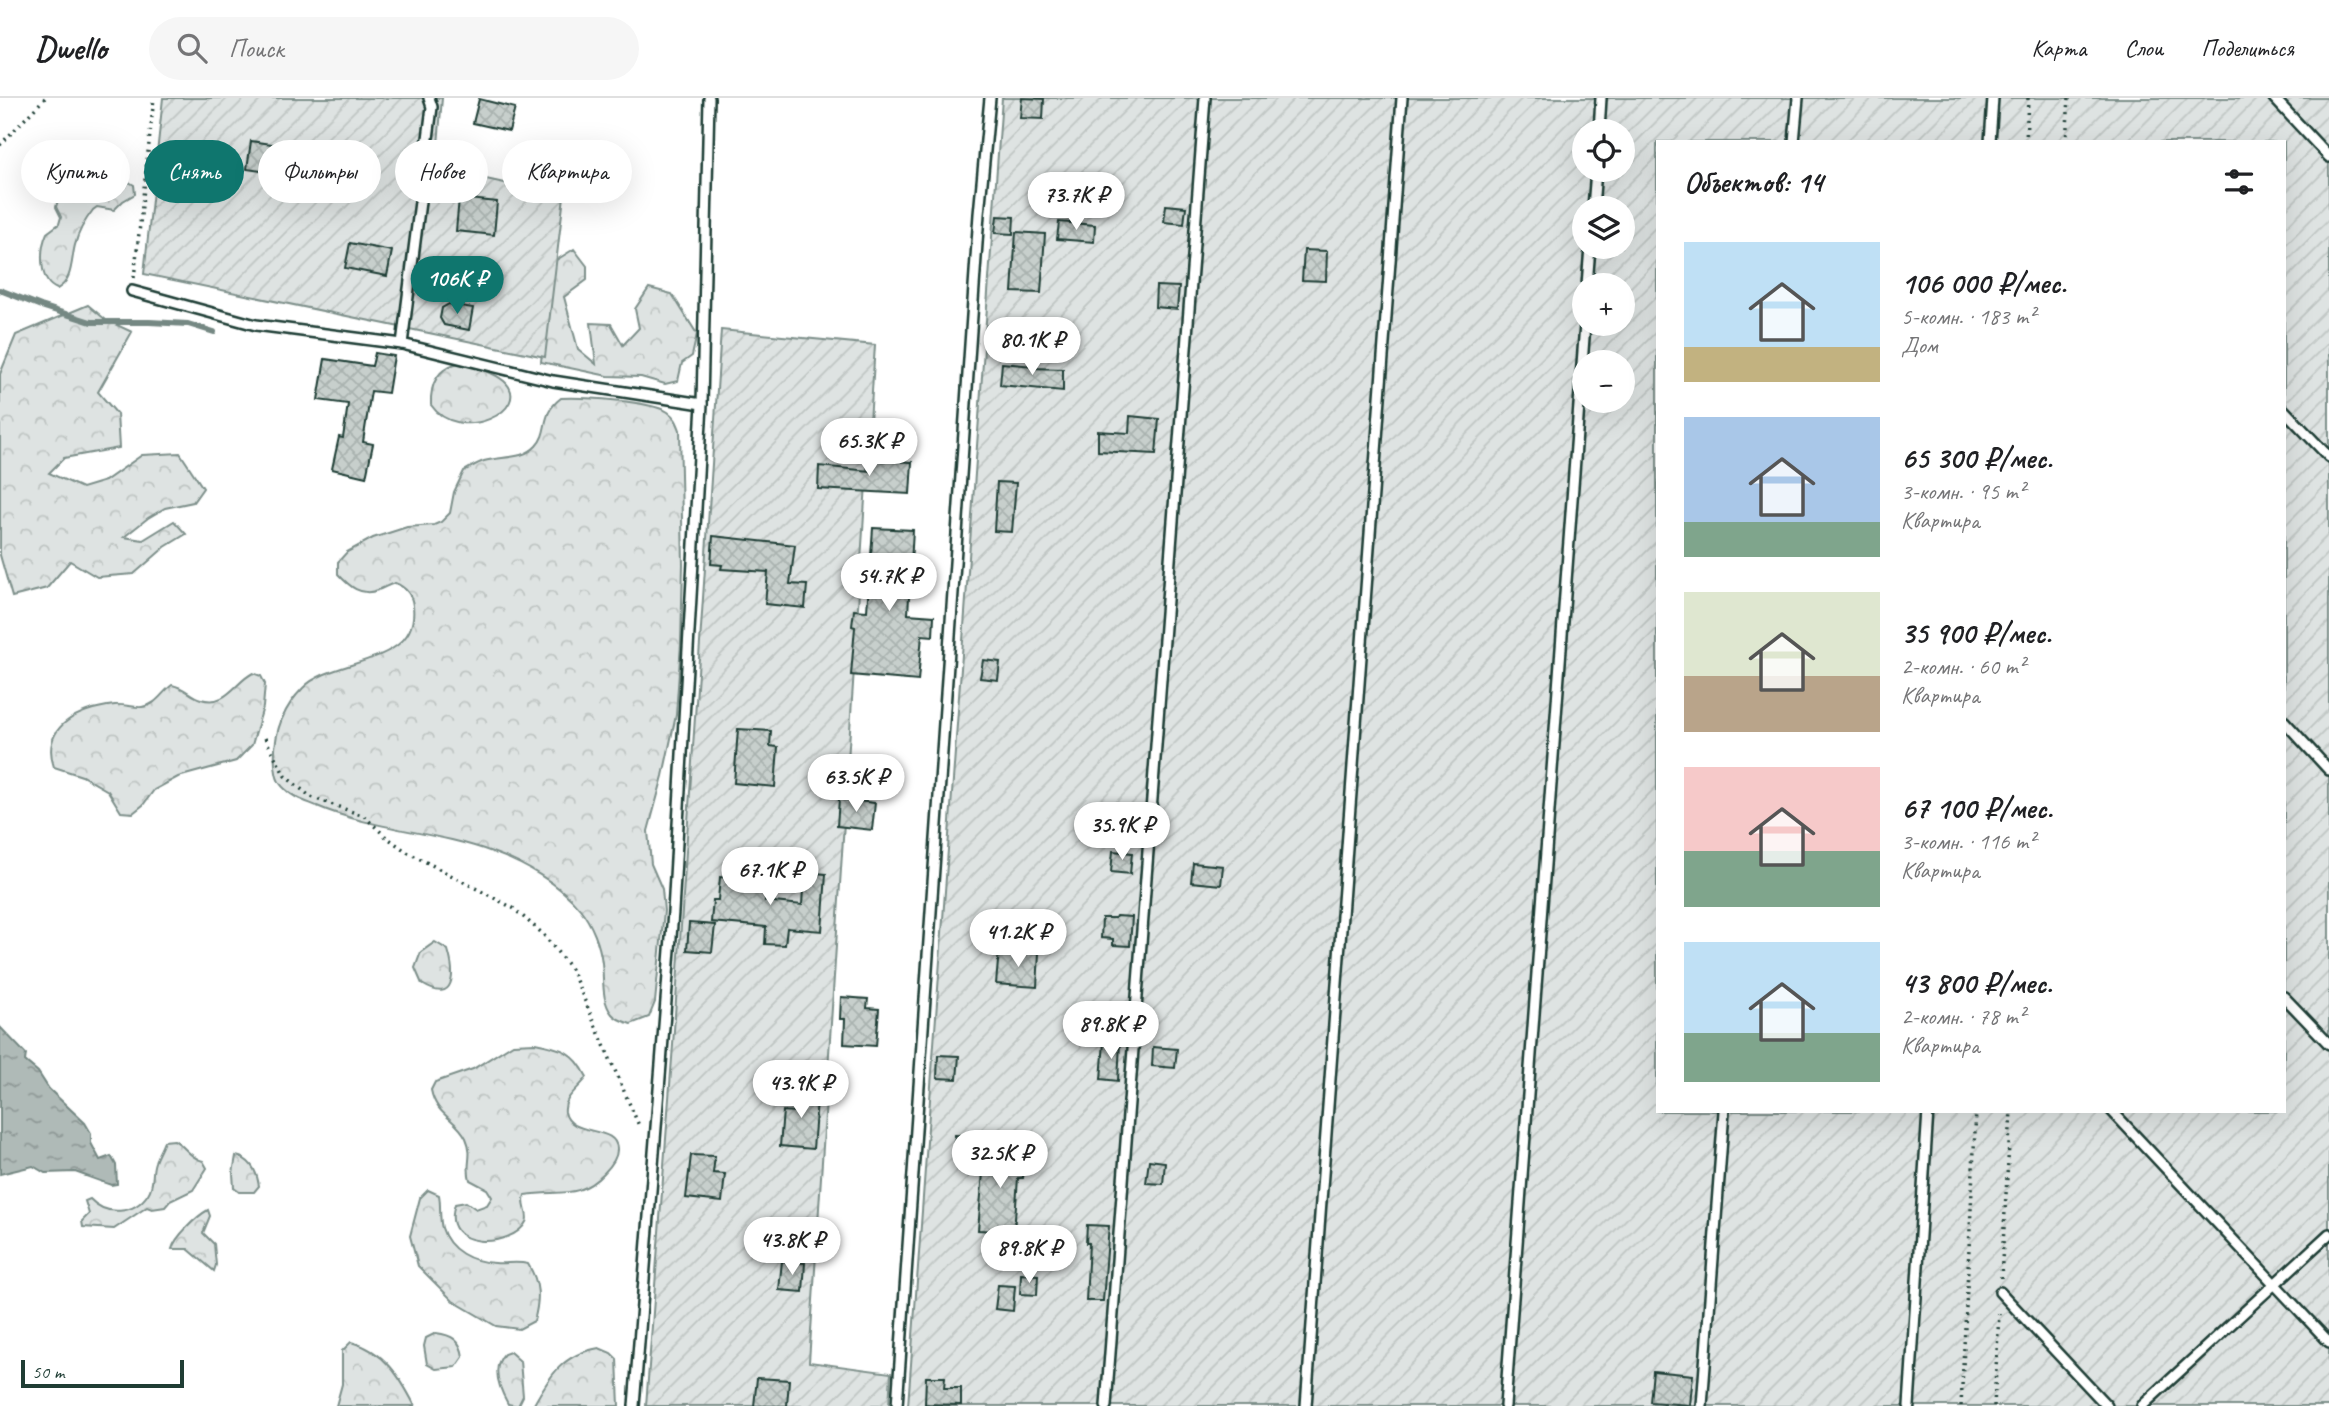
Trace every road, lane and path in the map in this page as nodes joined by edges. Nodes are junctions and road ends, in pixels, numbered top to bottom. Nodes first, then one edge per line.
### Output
1 (45, 98) edge
2 (154, 98) edge
3 (429, 98) edge
4 (709, 98) edge
5 (990, 98) edge
6 (1205, 98) edge
7 (1402, 98) edge
8 (1601, 98) edge
9 (1798, 98) edge
10 (1993, 98) edge
11 (2028, 98) edge
12 (2069, 98) edge
13 (2274, 98) edge
14 (1600, 119) edge
15 (1794, 140) edge
16 (1990, 140) edge
17 (2025, 140) edge
18 (2066, 140) edge
19 (0, 145) edge
20 (2329, 157) edge
21 (132, 291) joint
22 (1584, 336) edge
23 (402, 344) junction
24 (702, 404) junction
25 (2286, 412) edge
26 (2329, 457) edge
27 (2286, 723) edge
28 (265, 738) dead end
29 (2329, 770) edge
30 (2286, 999) edge
31 (2329, 1044) edge
32 (1724, 1113) edge
33 (1927, 1113) edge
34 (1976, 1113) edge
35 (2011, 1113) edge
36 (2114, 1113) edge
37 (653, 1163) junction
38 (2329, 1234) edge
39 (2274, 1284) junction
40 (2000, 1292) junction
41 (2329, 1342) edge
42 (634, 1406) edge
43 (897, 1406) edge
44 (1106, 1406) edge
45 (1306, 1406) edge
46 (1505, 1406) edge
47 (1703, 1406) edge
48 (1909, 1406) edge
49 (1961, 1406) edge
50 (1994, 1406) edge
51 (2107, 1406) edge
52 (2142, 1406) edge

1 - 19 path
2 - 21 path
3 - 23 lane
4 - 24 lane
5 - 43 lane
6 - 44 lane
7 - 45 lane
8 - 14 lane
9 - 15 lane
10 - 16 lane
11 - 17 path
12 - 18 path
13 - 20 lane
21 - 23 lane
22 - 46 lane
23 - 24 lane
24 - 37 lane
25 - 26 lane
27 - 29 lane
28 - 37 path
30 - 31 lane
32 - 47 lane
33 - 48 lane
34 - 49 path
35 - 40 path
36 - 39 lane
37 - 42 lane
38 - 39 lane
39 - 41 lane
39 - 52 lane
40 - 50 path
40 - 51 lane

